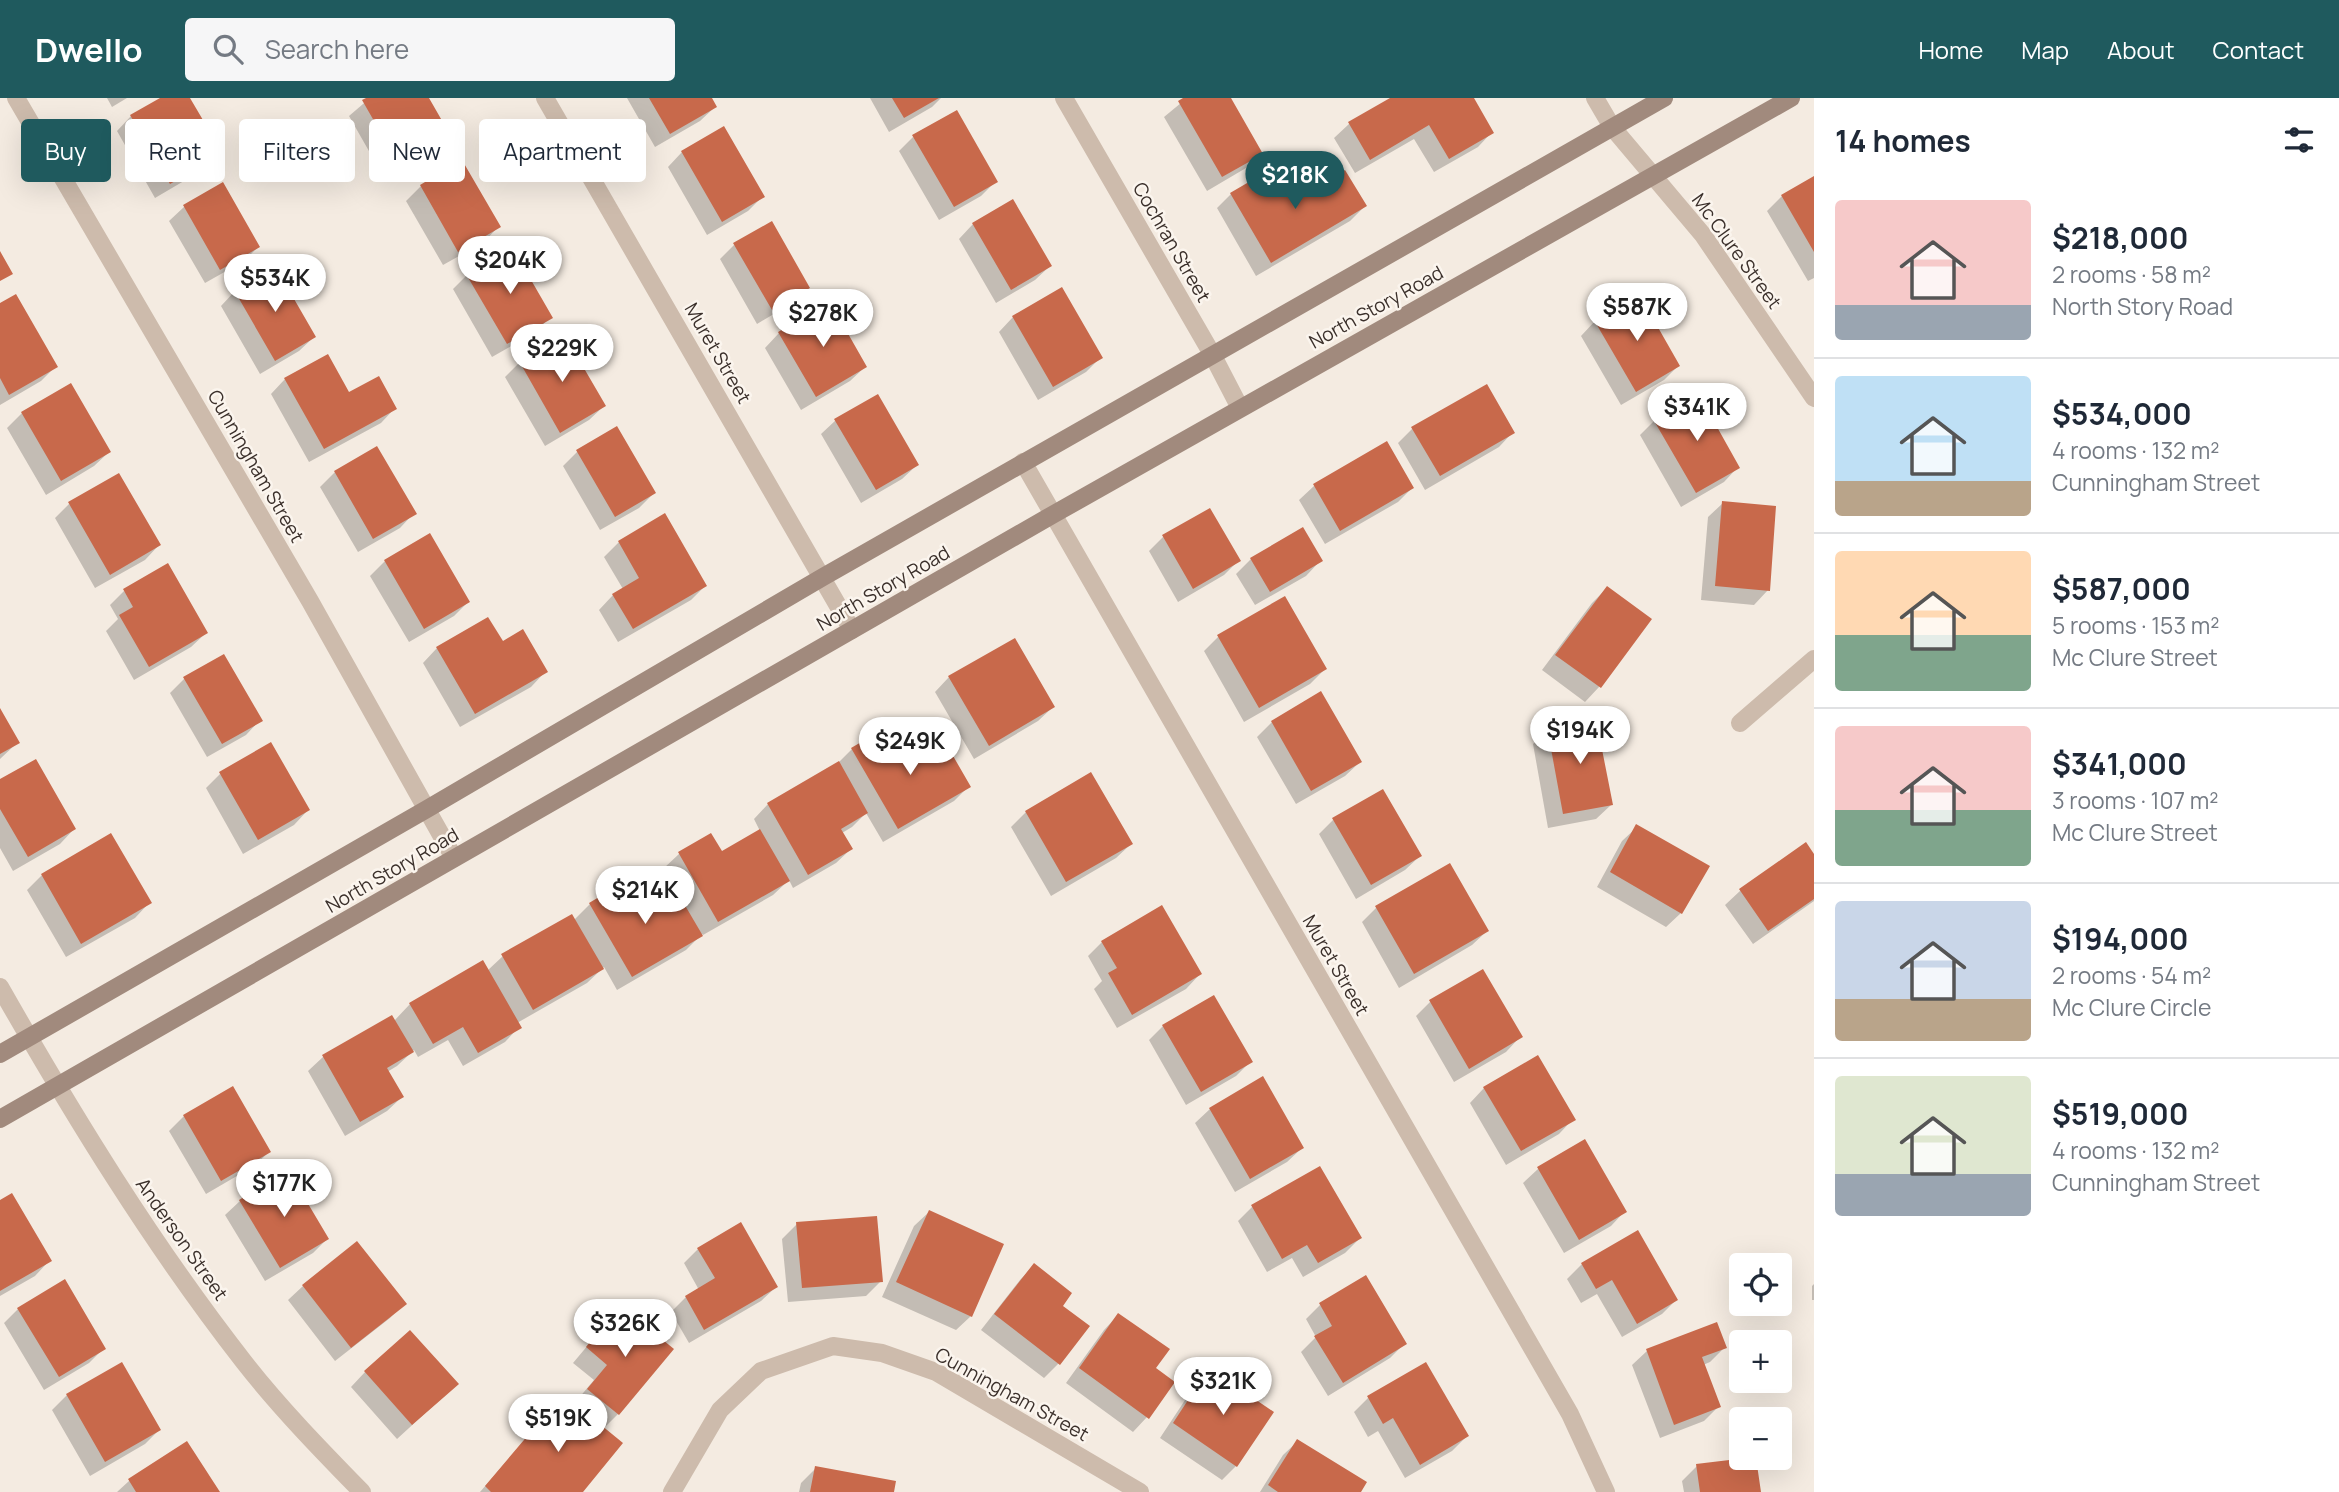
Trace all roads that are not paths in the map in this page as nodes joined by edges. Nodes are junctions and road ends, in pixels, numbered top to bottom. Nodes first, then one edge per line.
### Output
1 (16, 98) edge
2 (545, 98) edge
3 (1064, 98) edge
4 (1595, 98) edge
5 (1664, 98) edge
6 (1791, 98) edge
7 (1612, 127) junction
8 (1651, 176) junction
9 (1212, 354) junction
10 (1814, 398) edge
11 (1240, 408) junction
12 (1023, 462) junction
13 (1054, 514) junction
14 (823, 577) junction
15 (852, 630) junction
16 (1814, 659) edge
17 (1740, 723) dead end
18 (427, 809) junction
19 (454, 858) junction
20 (0, 987) edge
21 (29, 1037) junction
22 (0, 1054) edge
23 (57, 1086) junction
24 (0, 1119) edge
25 (362, 1492) edge
26 (671, 1492) edge
27 (1140, 1492) edge
28 (1606, 1492) edge

1 - 18 street, Cunningham Street
2 - 14 street, Muret Street
3 - 9 street, Cochran Street
4 - 7 street, Mc Clure Street
5 - 7 main road, North Story Road
6 - 8 main road, North Story Road
7 - 8 street, Mc Clure Street
7 - 9 main road, North Story Road
8 - 10 street, Mc Clure Street
8 - 11 main road, North Story Road
9 - 11 street, Cochran Street
9 - 12 main road, North Story Road
11 - 13 main road, North Story Road
12 - 13 street, Muret Street
12 - 14 main road, North Story Road
13 - 15 main road, North Story Road
13 - 28 street, Muret Street
14 - 15 street, Muret Street
14 - 18 main road, North Story Road
15 - 19 main road, North Story Road
16 - 17 street
18 - 19 street, Cunningham Street
18 - 21 main road, North Story Road
19 - 23 main road, North Story Road
20 - 21 street, Anderson Street
21 - 22 main road, North Story Road
21 - 23 street, Anderson Street
23 - 24 main road, North Story Road
23 - 25 street, Anderson Street
26 - 27 street, Cunningham Street

